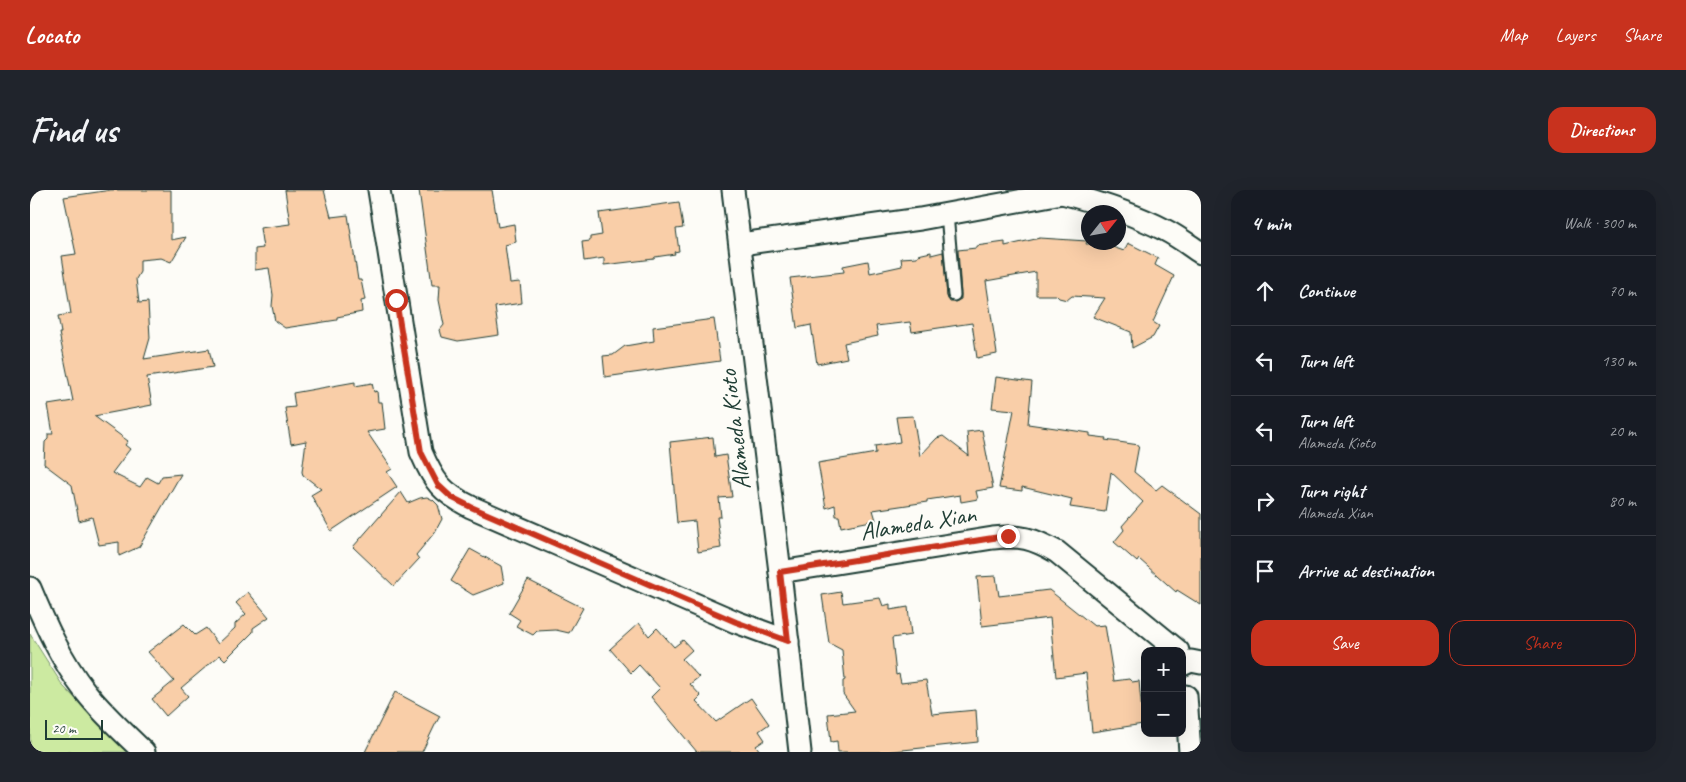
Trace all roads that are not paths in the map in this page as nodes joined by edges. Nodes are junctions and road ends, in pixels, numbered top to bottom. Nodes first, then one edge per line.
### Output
1 (379, 190) edge
2 (733, 190) edge
3 (1070, 192) edge
4 (947, 214) junction
5 (741, 244) junction
6 (1201, 253) edge
7 (954, 295) dead end
8 (780, 572) junction
9 (30, 588) edge
10 (788, 641) junction
11 (1187, 659) edge
12 (1190, 695) edge
13 (144, 752) edge
14 (800, 752) edge
15 (1190, 752) edge

1 - 10 street
2 - 5 street, Alameda Kioto
3 - 4 street
3 - 6 street
4 - 5 street
4 - 7 lane
5 - 8 street, Alameda Kioto
8 - 10 street, Alameda Kioto
8 - 11 street, Alameda Xian
9 - 13 street
10 - 14 street, Alameda Kioto
12 - 15 street

